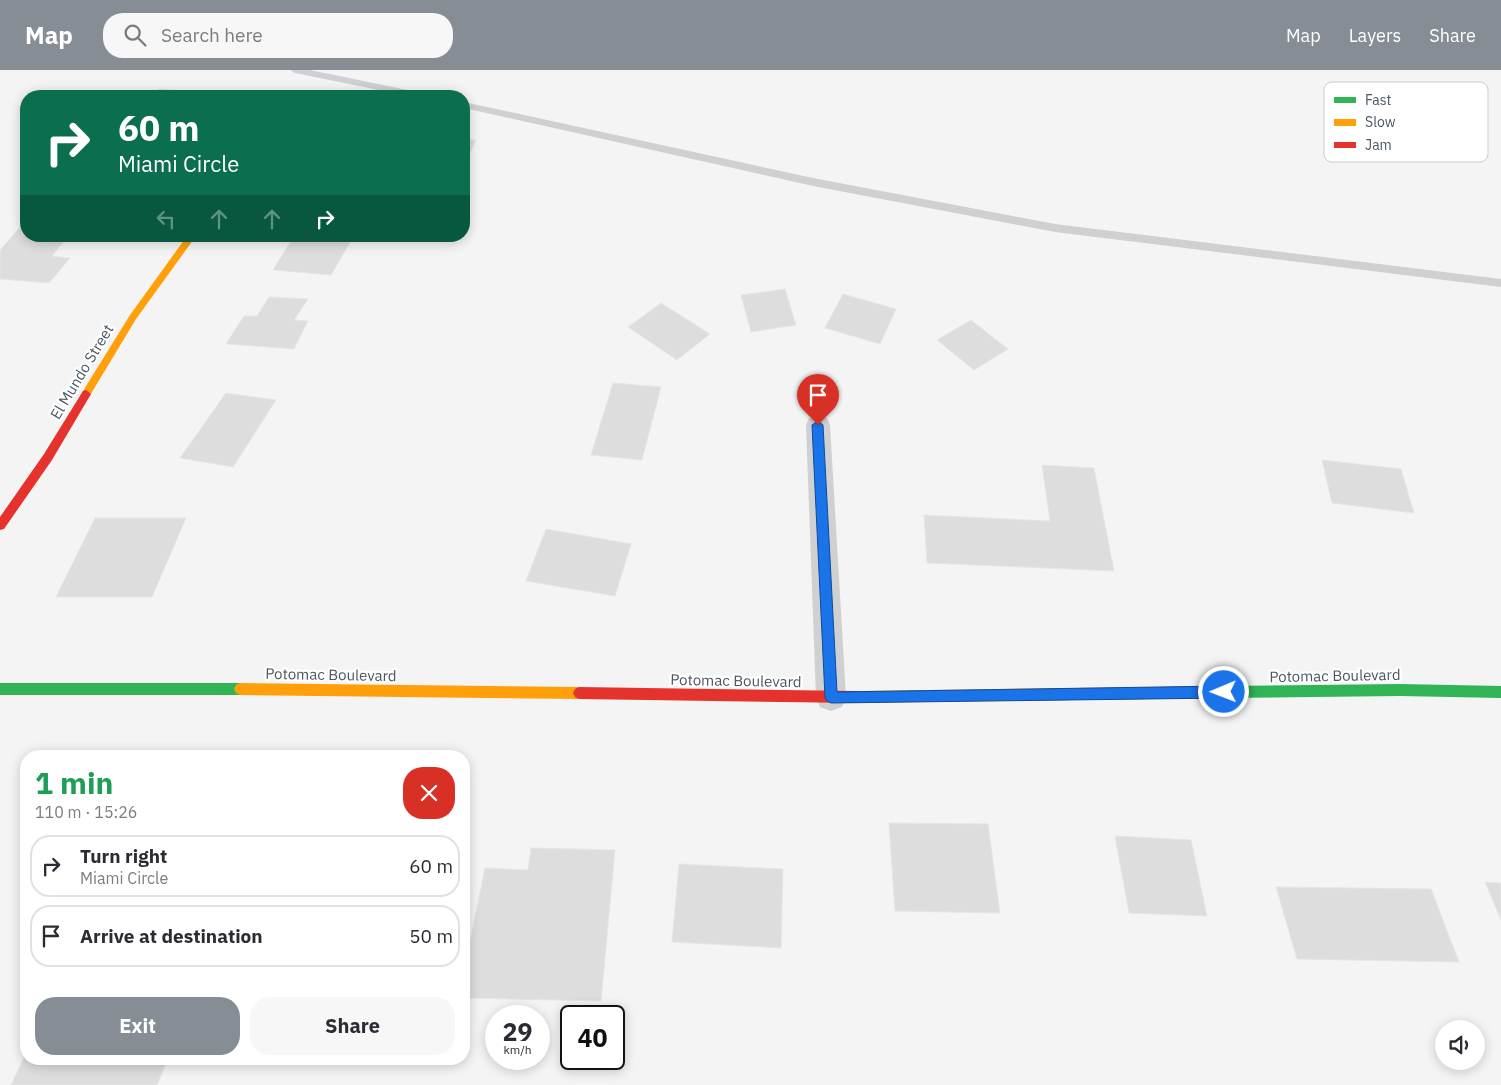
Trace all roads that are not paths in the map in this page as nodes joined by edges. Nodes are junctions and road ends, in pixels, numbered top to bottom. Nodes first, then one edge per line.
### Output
1 (295, 70) edge
2 (393, 90) edge
3 (470, 106) edge
4 (188, 242) edge
5 (1501, 283) edge
6 (818, 425) dead end
7 (0, 526) edge
8 (0, 689) edge
9 (1501, 692) edge
10 (831, 697) junction

1 - 2 lane
3 - 5 lane
4 - 7 street, El Mundo Street
6 - 10 street
8 - 10 street, Potomac Boulevard
9 - 10 street, Potomac Boulevard

